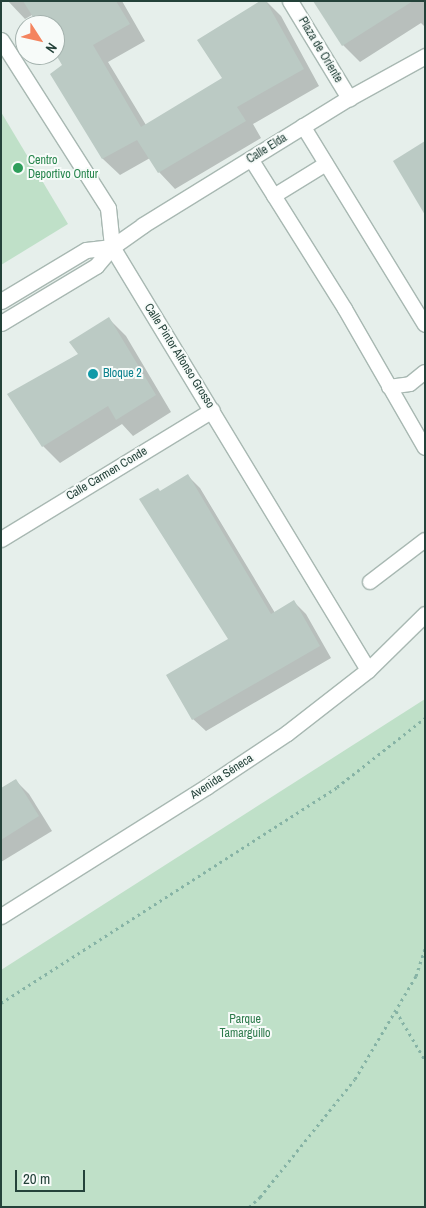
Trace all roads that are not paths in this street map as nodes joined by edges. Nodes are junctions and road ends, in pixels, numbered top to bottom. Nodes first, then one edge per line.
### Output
1 (290, 1) edge
2 (1, 40) edge
3 (425, 56) edge
4 (349, 98) junction
5 (304, 126) junction
6 (251, 159) junction
7 (326, 164) junction
8 (274, 196) junction
9 (112, 247) junction
10 (1, 301) edge
11 (1, 323) edge
12 (425, 325) edge
13 (425, 372) edge
14 (390, 387) junction
15 (212, 410) junction
16 (425, 448) edge
17 (1, 539) edge
18 (425, 540) edge
19 (370, 582) dead end
20 (425, 614) edge
21 (368, 670) junction
22 (1, 916) edge

1 - 4 street, Plaza de Oriente
2 - 9 street, Calle Pintor Alfonso Grosso
3 - 4 street, Calle Elda
4 - 5 street, Calle Elda
5 - 6 street, Calle Elda
5 - 7 lane
6 - 8 lane
6 - 9 street, Calle Elda
7 - 8 lane
7 - 12 lane
8 - 14 lane
9 - 10 street, Calle Elda
9 - 11 street, Calle Elda
9 - 15 street, Calle Pintor Alfonso Grosso
13 - 14 lane
14 - 16 lane
15 - 17 street, Calle Carmen Conde
15 - 21 street, Calle Pintor Alfonso Grosso
18 - 19 lane
20 - 21 street, Avenida Séneca
21 - 22 street, Avenida Séneca

